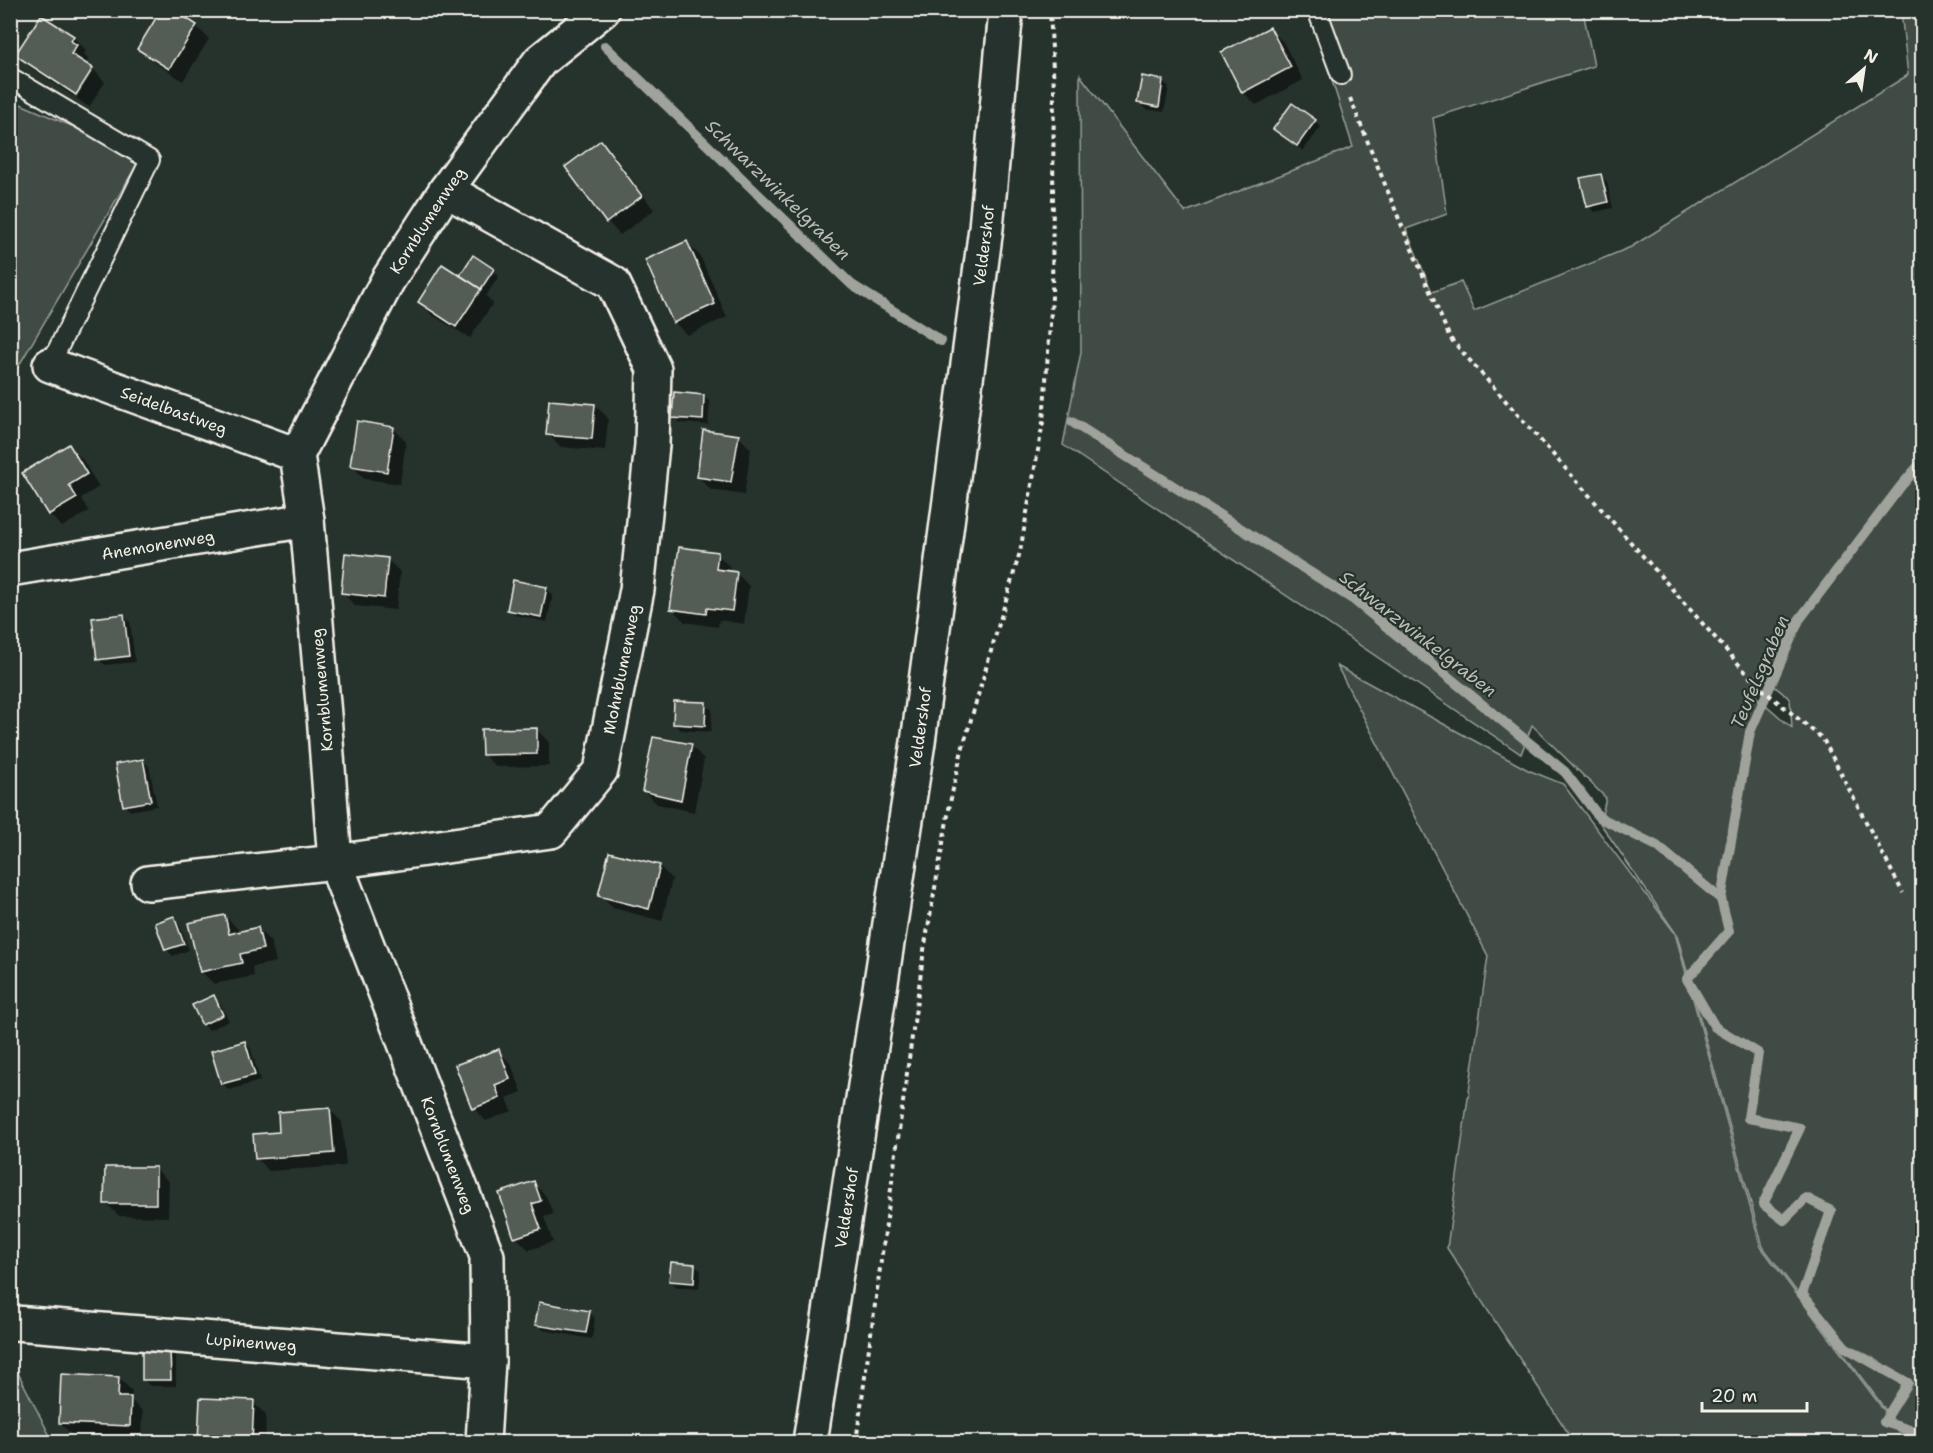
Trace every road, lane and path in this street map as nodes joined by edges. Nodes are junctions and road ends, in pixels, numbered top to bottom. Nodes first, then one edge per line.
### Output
1 (603, 10) edge
2 (1006, 10) edge
3 (1050, 10) edge
4 (1317, 10) edge
5 (1341, 75) joint
6 (10, 77) edge
7 (446, 189) junction
8 (50, 365) joint
9 (297, 455) junction
10 (307, 520) junction
11 (10, 569) edge
12 (335, 862) junction
13 (148, 883) dead end
14 (1903, 893) dead end
15 (15, 1323) dead end
16 (488, 1361) junction
17 (483, 1443) edge
18 (810, 1443) edge
19 (856, 1443) edge

1 - 7 street, Kornblumenweg
2 - 18 street, Veldershof
3 - 19 path
4 - 5 lane
5 - 14 path
6 - 8 lane
7 - 9 street, Kornblumenweg
7 - 12 street, Mohnblumenweg
8 - 9 street, Seidelbastweg
9 - 10 street, Kornblumenweg
10 - 11 street, Anemonenweg
10 - 12 street, Kornblumenweg
12 - 13 street, Mohnblumenweg
12 - 16 street, Kornblumenweg
15 - 16 street, Lupinenweg
16 - 17 street, Kornblumenweg

